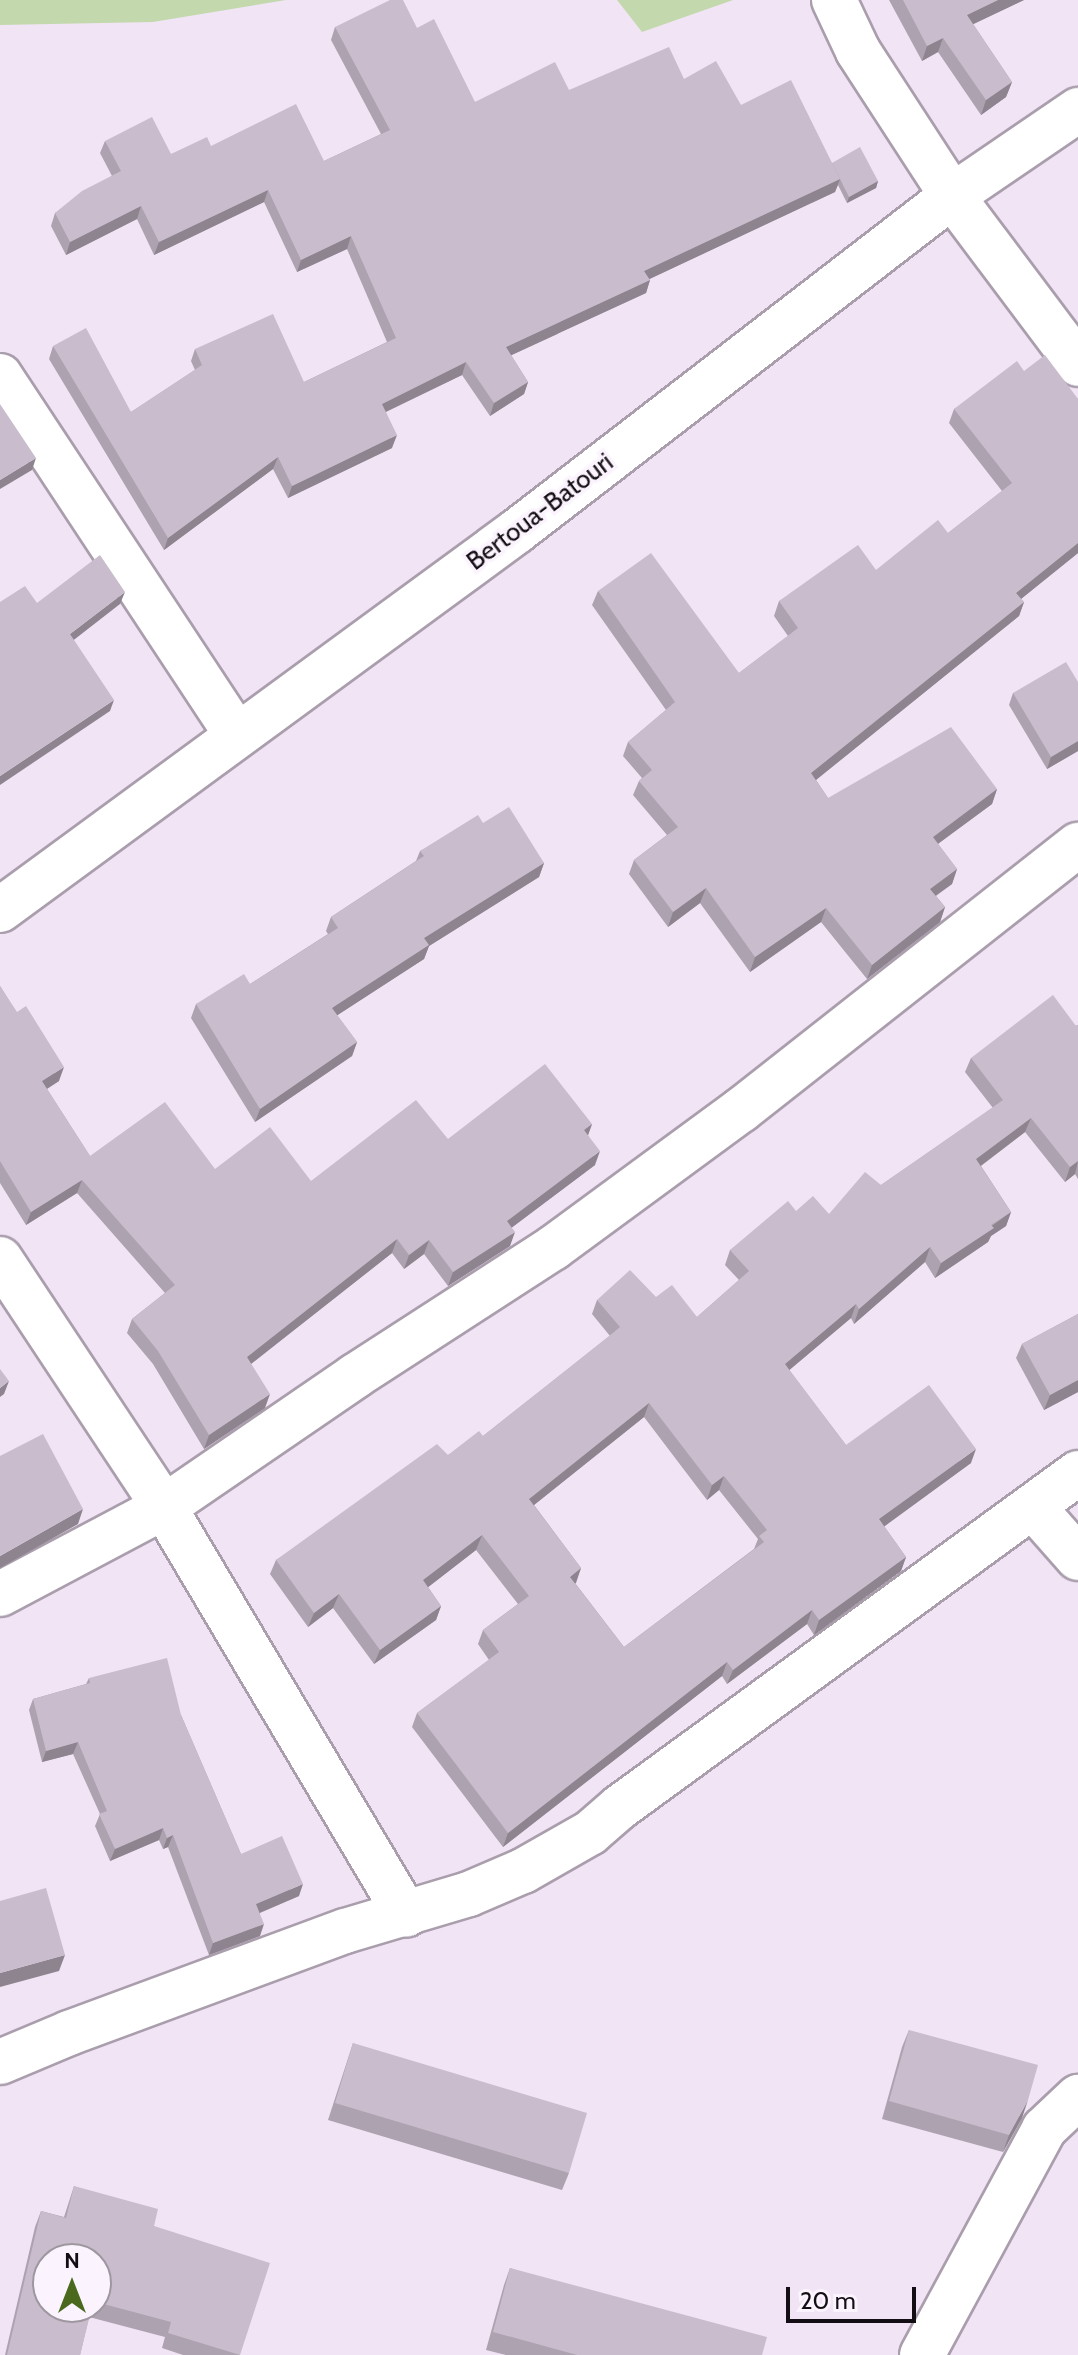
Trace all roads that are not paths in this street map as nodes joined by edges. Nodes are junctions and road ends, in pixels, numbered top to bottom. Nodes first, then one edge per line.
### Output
1 (834, 0) edge
2 (1078, 110) edge
3 (952, 196) junction
4 (1078, 364) edge
5 (0, 376) edge
6 (236, 734) junction
7 (1078, 845) edge
8 (0, 910) edge
9 (0, 1259) edge
10 (1078, 1473) edge
11 (164, 1507) junction
12 (1033, 1507) junction
13 (1078, 1558) edge
14 (0, 1594) edge
15 (406, 1914) junction
16 (0, 2062) edge
17 (1078, 2097) edge
18 (922, 2355) edge

1 - 3 main road
2 - 3 main road, Bertoua-Batouri
3 - 4 main road
3 - 6 main road, Bertoua-Batouri
5 - 6 main road
6 - 8 main road, Bertoua-Batouri
7 - 11 main road
9 - 11 main road
10 - 12 main road
11 - 14 main road
11 - 15 main road
12 - 13 main road
12 - 15 main road
15 - 16 main road
17 - 18 main road

